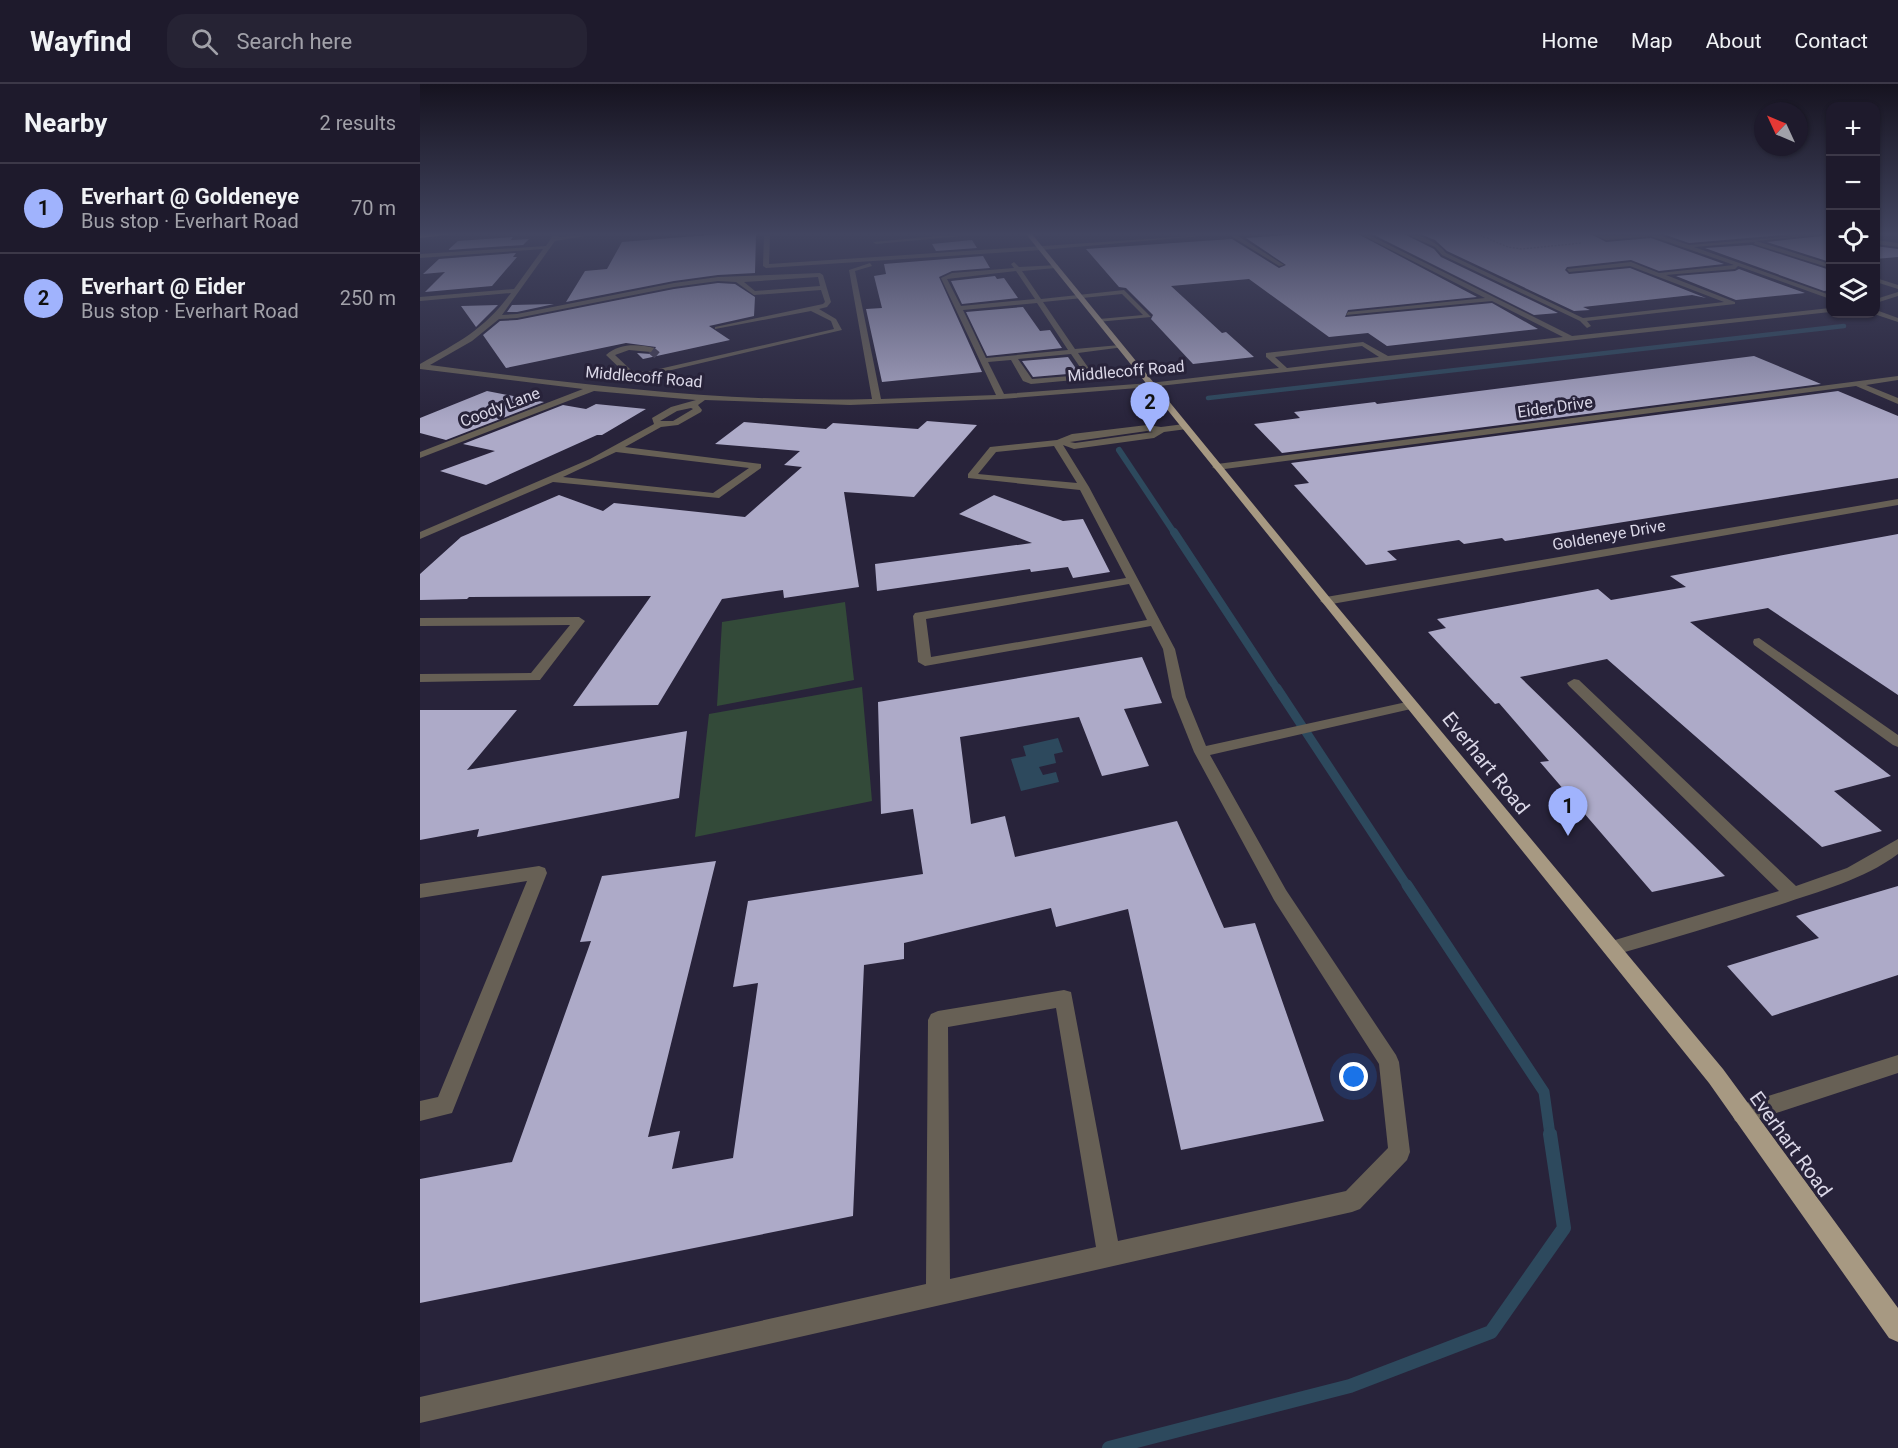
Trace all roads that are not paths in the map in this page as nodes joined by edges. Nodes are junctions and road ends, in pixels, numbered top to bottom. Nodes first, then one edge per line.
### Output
1 (436, 298) edge
2 (509, 298) edge
3 (608, 298) edge
4 (827, 298) edge
5 (857, 298) edge
6 (954, 298) edge
7 (1036, 298) edge
8 (1065, 298) edge
9 (1080, 298) edge
10 (1129, 298) edge
11 (1491, 298) edge
12 (1535, 298) edge
13 (1718, 298) edge
14 (420, 299) edge
15 (1494, 299) junction
16 (1038, 301) junction
17 (537, 303) dead end
18 (959, 308) junction
19 (813, 309) junction
20 (1826, 310) edge
21 (529, 314) junction
22 (1348, 314) dead end
23 (1880, 314) edge
24 (497, 316) junction
25 (1582, 320) junction
26 (1898, 320) edge
27 (1099, 321) junction
28 (717, 328) dead end
29 (1600, 336) junction
30 (1573, 339) junction
31 (1120, 347) junction
32 (651, 350) tunnel mouth
33 (1072, 352) junction
34 (1014, 357) junction
35 (1387, 359) junction
36 (984, 360) junction
37 (665, 362) tunnel mouth
38 (422, 367) edge
39 (672, 368) junction
40 (1285, 370) junction
41 (643, 374) junction
42 (1898, 378) edge
43 (1854, 382) junction
44 (1150, 385) junction
45 (592, 388) junction
46 (604, 389) junction
47 (624, 391) junction
48 (1001, 397) junction
49 (704, 398) junction
50 (877, 401) junction
51 (1898, 401) edge
52 (1184, 427) junction
53 (1060, 442) junction
54 (614, 449) junction
55 (420, 454) edge
56 (1217, 467) junction
57 (551, 479) junction
58 (1084, 487) junction
59 (1898, 502) edge
60 (420, 536) edge
61 (1133, 580) junction
62 (1326, 601) junction
63 (420, 622) edge
64 (1155, 622) junction
65 (1759, 642) dead end
66 (420, 678) edge
67 (1574, 683) dead end
68 (1411, 705) junction
69 (1898, 742) edge
70 (1201, 752) junction
71 (1898, 845) edge
72 (420, 891) edge
73 (1792, 893) junction
74 (1611, 948) junction
75 (1898, 1064) edge
76 (420, 1111) edge
77 (1743, 1114) junction
78 (1110, 1255) junction
79 (938, 1293) junction
80 (1898, 1329) edge
81 (420, 1410) edge

1 - 14 street
2 - 24 street
3 - 21 street
4 - 19 street
5 - 50 street
6 - 18 street
7 - 16 street
8 - 16 street
9 - 27 main road, Everhart Road
10 - 27 street
11 - 15 street
12 - 25 street
13 - 25 street
15 - 22 street
15 - 30 street
16 - 18 street
16 - 33 street
17 - 21 street
18 - 36 street
19 - 28 street
19 - 39 street
20 - 29 street, Middlecoff Road
21 - 24 street
23 - 26 street
24 - 38 street
25 - 29 street
27 - 31 main road, Everhart Road
29 - 30 street, Middlecoff Road
30 - 35 street, Middlecoff Road
31 - 33 street
31 - 44 main road, Everhart Road
32 - 41 street
33 - 34 street
33 - 34 street
34 - 36 street
35 - 40 street, Middlecoff Road
35 - 40 street
36 - 48 street
37 - 39 street
38 - 45 street, Middlecoff Road
39 - 41 street
40 - 44 street, Middlecoff Road
41 - 46 street
41 - 47 street
42 - 43 street, Eider Drive
43 - 51 street
43 - 56 street, Eider Drive
44 - 48 street, Middlecoff Road
44 - 52 main road, Everhart Road
45 - 46 street, Middlecoff Road
45 - 55 street, Coody Lane
46 - 47 street, Middlecoff Road
47 - 49 street, Middlecoff Road
48 - 50 street, Middlecoff Road
49 - 50 street, Middlecoff Road
49 - 54 street
52 - 53 street
52 - 56 main road, Everhart Road
53 - 58 street
53 - 58 street
54 - 57 street
54 - 57 street
56 - 62 main road, Everhart Road
57 - 60 street
58 - 61 street
59 - 62 street, Goldeneye Drive
61 - 64 street
61 - 64 street
62 - 68 main road, Everhart Road
63 - 66 street
64 - 70 street
65 - 69 street
67 - 73 street
68 - 70 street
68 - 74 main road, Everhart Road
70 - 78 street
71 - 73 street
72 - 76 street
73 - 74 street
74 - 77 main road, Everhart Road
75 - 77 street
77 - 80 main road, Everhart Road
78 - 79 street
78 - 79 street
79 - 81 street

